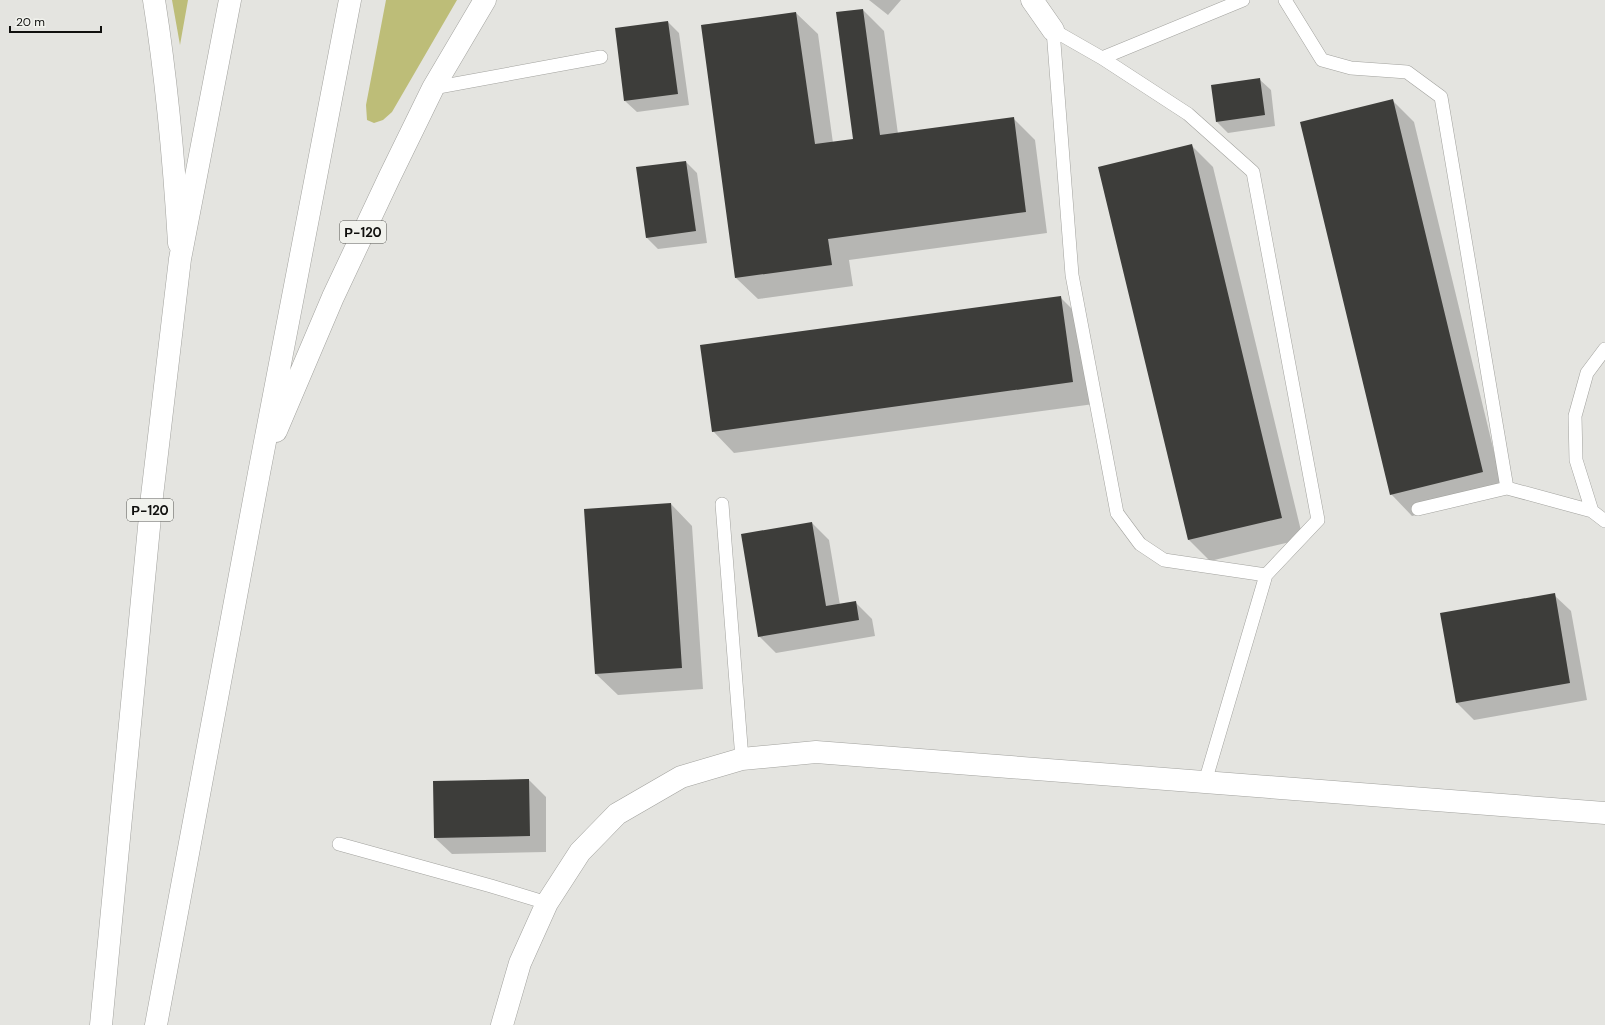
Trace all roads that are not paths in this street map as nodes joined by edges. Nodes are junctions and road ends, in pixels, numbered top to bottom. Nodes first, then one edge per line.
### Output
1 (154, 0) edge
2 (230, 0) edge
3 (350, 0) edge
4 (485, 0) edge
5 (1032, 0) edge
6 (1243, 0) edge
7 (1285, 0) edge
8 (1053, 30) junction
9 (601, 57) dead end
10 (1102, 58) junction
11 (433, 88) junction
12 (180, 259) junction
13 (1605, 349) edge
14 (259, 473) junction
15 (1507, 488) junction
16 (722, 504) dead end
17 (1418, 509) dead end
18 (1592, 510) junction
19 (1605, 521) edge
20 (1266, 575) junction
21 (742, 759) junction
22 (1205, 782) junction
23 (1605, 813) edge
24 (339, 844) dead end
25 (547, 903) junction
26 (101, 1025) edge
27 (156, 1025) edge
28 (502, 1025) edge

1 - 12 main road
2 - 12 main road, Р-120
3 - 14 main road
4 - 11 main road, Р-120
5 - 8 main road
6 - 10 lane
7 - 15 lane
8 - 10 lane
8 - 20 lane
9 - 11 lane
10 - 20 lane
11 - 14 main road, Р-120
12 - 26 main road, Р-120
13 - 18 lane
14 - 27 main road, Р-120
15 - 17 lane
15 - 18 lane
16 - 21 lane
18 - 19 lane
20 - 22 lane
21 - 22 main road
21 - 25 main road
22 - 23 main road
24 - 25 lane
25 - 28 main road

